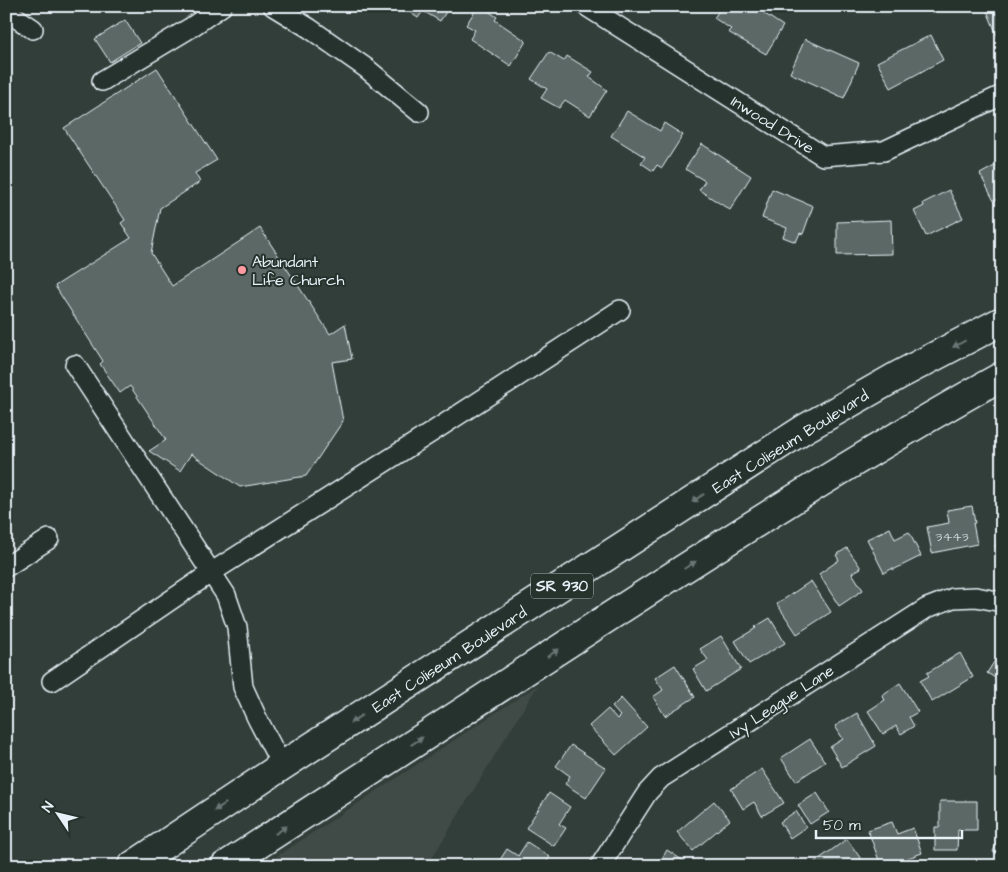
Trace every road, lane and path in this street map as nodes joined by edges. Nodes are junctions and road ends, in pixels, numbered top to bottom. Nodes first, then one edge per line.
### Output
1 (222, 6) edge
2 (273, 6) edge
3 (586, 6) edge
4 (6, 12) edge
5 (33, 29) dead end
6 (102, 81) dead end
7 (1002, 95) edge
8 (418, 112) dead end
9 (620, 310) dead end
10 (1002, 321) edge
11 (75, 365) dead end
12 (1002, 376) edge
13 (49, 539) dead end
14 (6, 567) edge
15 (212, 572) junction
16 (1002, 602) edge
17 (52, 681) dead end
18 (282, 766) junction
19 (132, 866) edge
20 (225, 866) edge
21 (600, 866) edge

1 - 6 street
2 - 8 street
3 - 7 street, Inwood Drive
4 - 5 street
9 - 15 street
10 -> 18 highway, East Coliseum Boulevard / SR 930
11 - 15 street
20 -> 12 highway, SR 930
13 - 14 street
15 - 17 street
15 - 18 street
16 - 21 street, Ivy League Lane
18 -> 19 highway, East Coliseum Boulevard / SR 930

